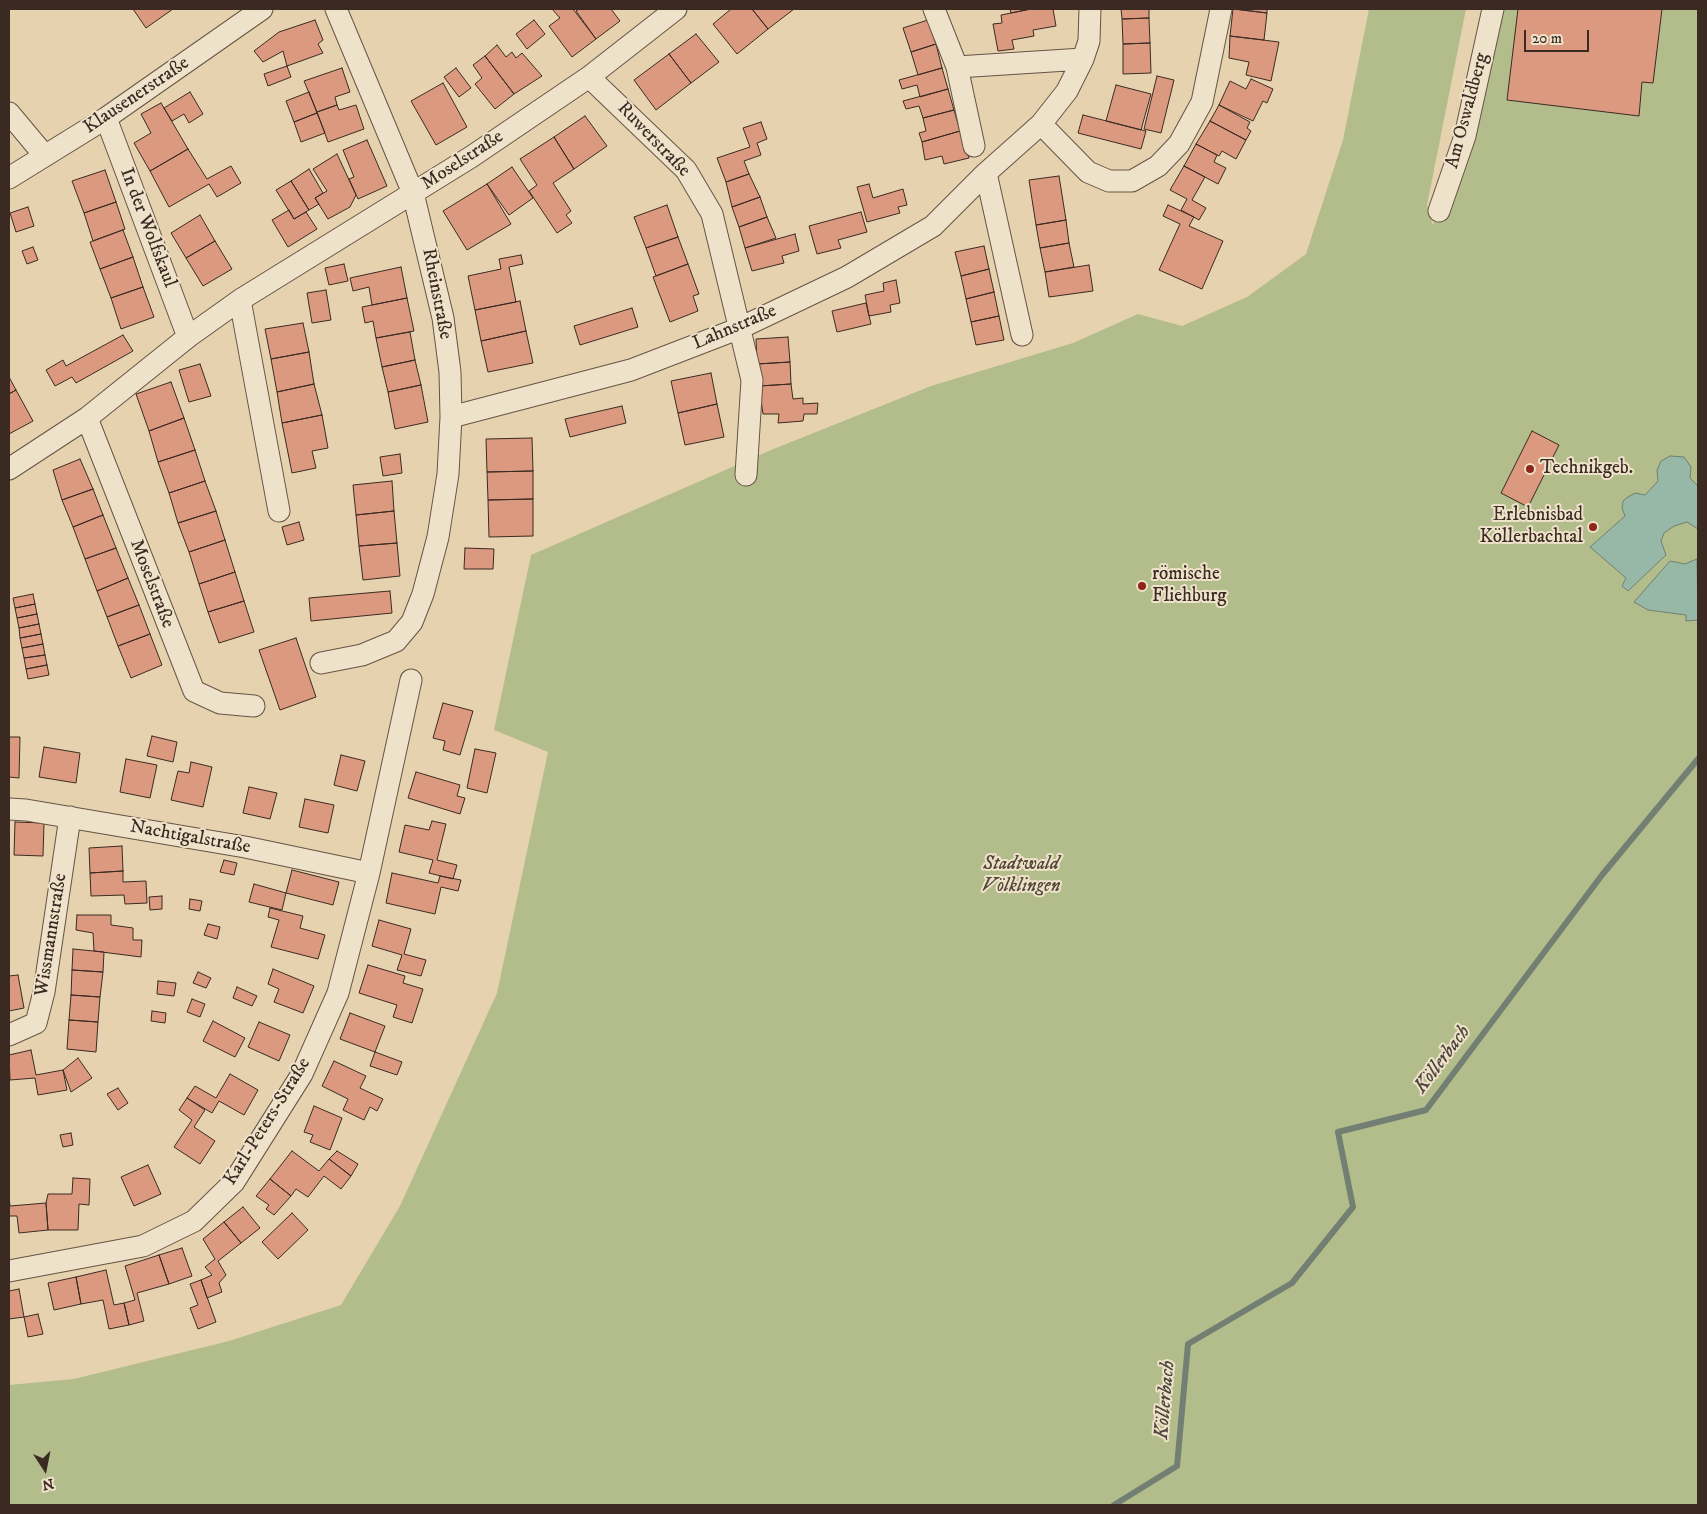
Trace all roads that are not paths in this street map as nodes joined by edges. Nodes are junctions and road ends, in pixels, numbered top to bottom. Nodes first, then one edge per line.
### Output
1 (262, 9) edge
2 (336, 9) edge
3 (676, 9) edge
4 (934, 9) edge
5 (1090, 9) edge
6 (1221, 9) edge
7 (1493, 9) edge
8 (1083, 59) junction
9 (957, 67) junction
10 (589, 77) junction
11 (9, 112) edge
12 (106, 118) junction
13 (1041, 124) junction
14 (974, 146) dead end
15 (45, 156) junction
16 (986, 173) junction
17 (9, 178) edge
18 (413, 193) junction
19 (1438, 211) dead end
20 (240, 300) junction
21 (740, 328) junction
22 (1022, 335) dead end
23 (188, 337) junction
24 (451, 417) junction
25 (86, 418) junction
26 (9, 469) edge
27 (746, 475) dead end
28 (279, 511) dead end
29 (321, 663) dead end
30 (411, 680) dead end
31 (254, 706) dead end
32 (9, 809) edge
33 (70, 817) junction
34 (369, 873) junction
35 (9, 1035) edge
36 (9, 1271) edge

1 - 12 street, Klausenerstraße
2 - 18 street, Rheinstraße
3 - 10 street, Moselstraße
4 - 9 street
5 - 8 street, Lahnstraße
6 - 13 street
7 - 19 street, Am Oswaldberg
8 - 9 street
8 - 13 street, Lahnstraße
9 - 14 street
10 - 18 street, Moselstraße
10 - 21 street, Ruwerstraße
11 - 15 street
12 - 15 street, Klausenerstraße
12 - 23 street, In der Wolfskaul
13 - 16 street, Lahnstraße
15 - 17 street, Klausenerstraße
16 - 21 street, Lahnstraße
16 - 22 street
18 - 20 street, Moselstraße
18 - 24 street, Rheinstraße
20 - 23 street, Moselstraße
20 - 28 street
21 - 24 street, Lahnstraße
21 - 27 street, Ruwerstraße
23 - 25 street, Moselstraße
24 - 29 street, Rheinstraße
25 - 26 street, Moselstraße
25 - 31 street, Moselstraße
30 - 34 street, Karl-Peters-Straße
32 - 33 street, Nachtigalstraße
33 - 34 street, Nachtigalstraße
33 - 35 street, Wissmannstraße
34 - 36 street, Karl-Peters-Straße

